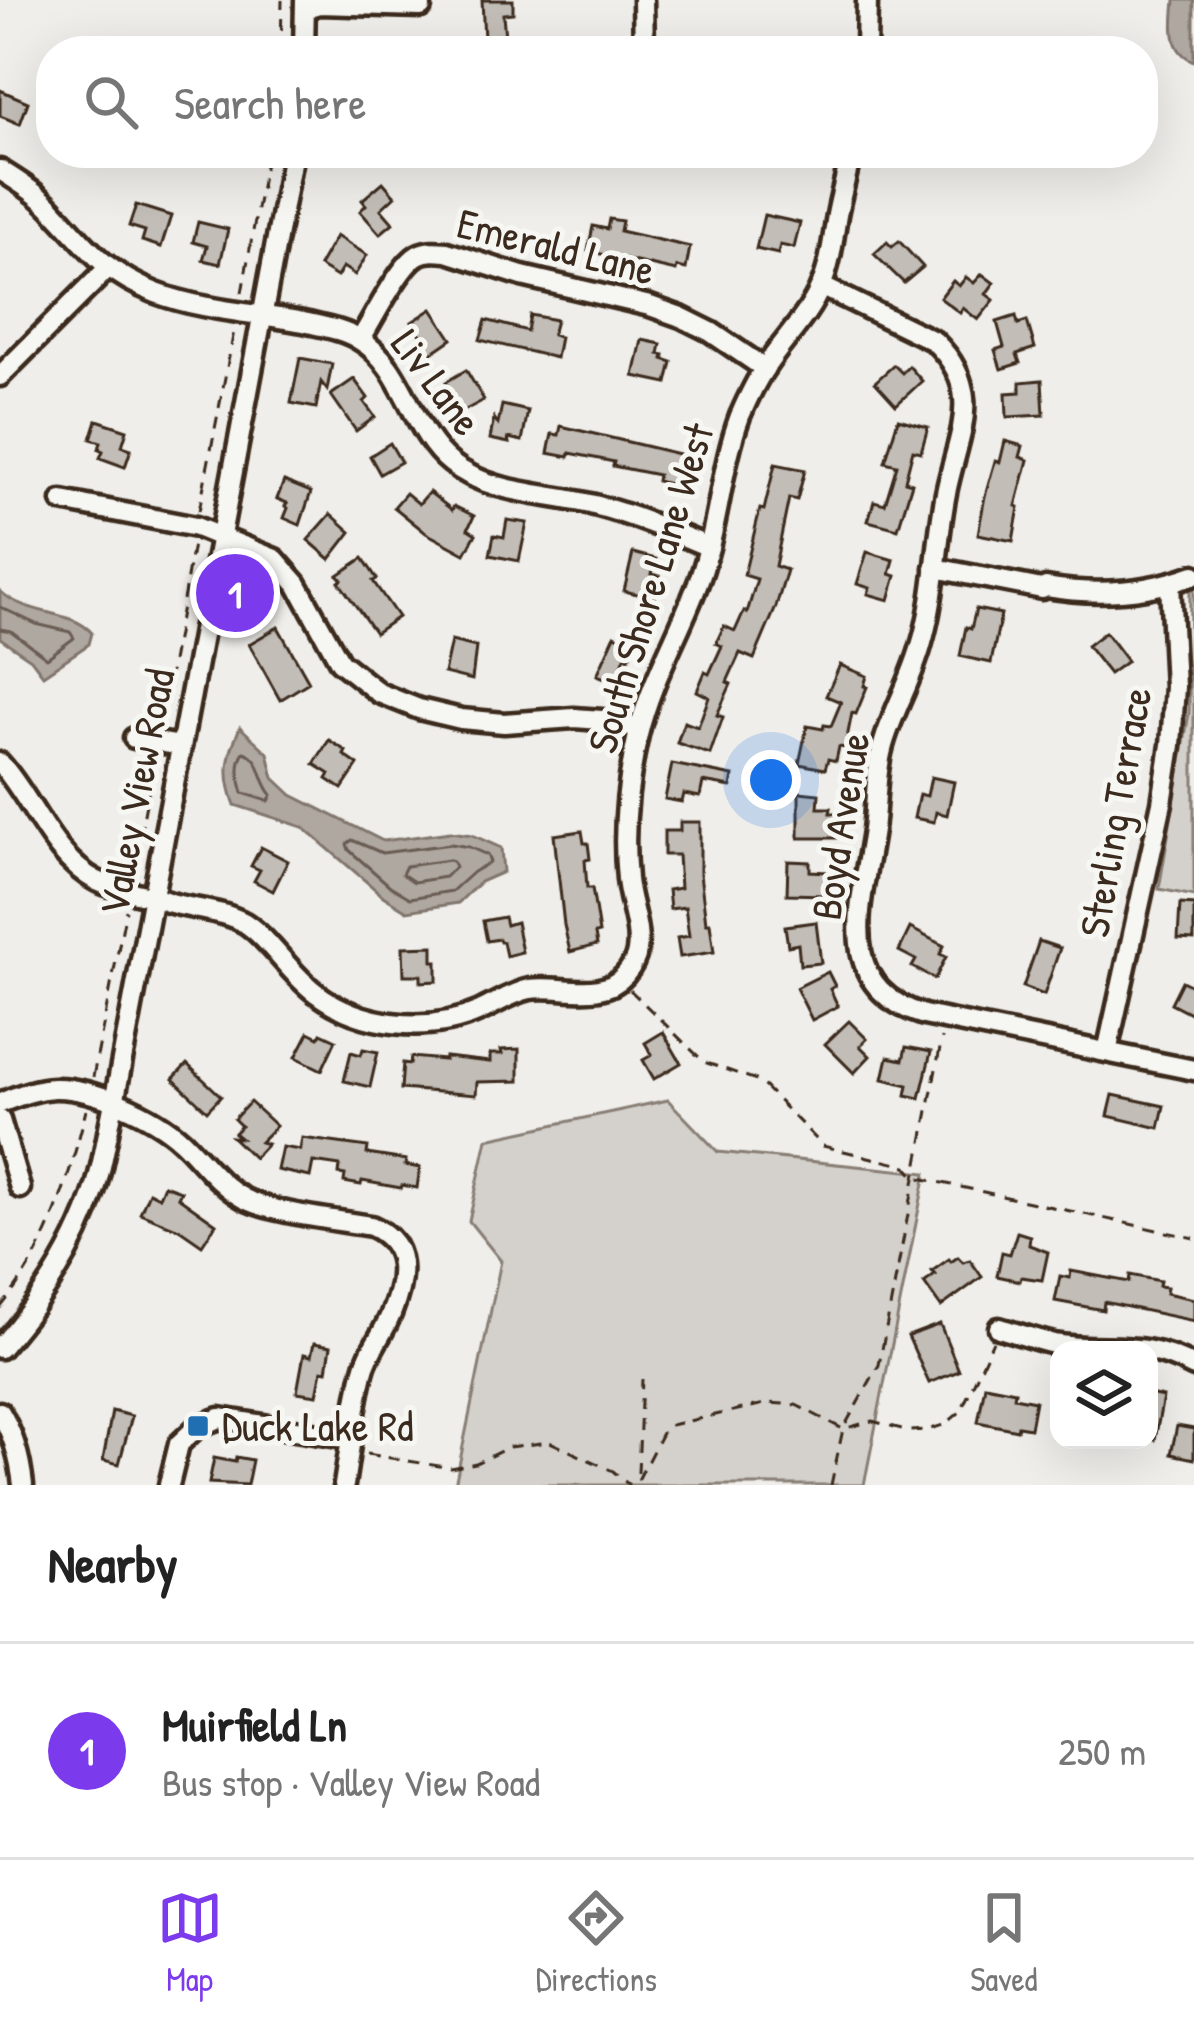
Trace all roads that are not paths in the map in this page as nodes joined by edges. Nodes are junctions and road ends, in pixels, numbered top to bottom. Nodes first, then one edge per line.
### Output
1 (643, 0) edge
2 (868, 0) edge
3 (305, 4) edge
4 (422, 7) dead end
5 (304, 36) edge
6 (644, 36) edge
7 (867, 36) edge
8 (289, 168) edge
9 (848, 168) edge
10 (0, 170) edge
11 (109, 267) junction
12 (821, 286) junction
13 (262, 314) junction
14 (360, 340) junction
15 (764, 368) junction
16 (0, 376) edge
17 (62, 500) dead end
18 (220, 536) junction
19 (710, 547) junction
20 (934, 568) junction
21 (1194, 574) edge
22 (1170, 583) junction
23 (639, 729) junction
24 (134, 737) dead end
25 (181, 746) junction
26 (0, 763) edge
27 (153, 896) junction
28 (1107, 1052) junction
29 (1194, 1070) edge
30 (0, 1103) edge
31 (114, 1103) junction
32 (0, 1120) edge
33 (20, 1188) dead end
34 (999, 1328) road end
35 (0, 1348) edge
36 (1194, 1366) edge
37 (0, 1412) edge
38 (358, 1446) junction
39 (23, 1485) edge
40 (169, 1485) edge
41 (344, 1485) edge

1 - 6 street
2 - 7 street
3 - 4 street
3 - 5 street
8 - 13 street, Valley View Road
9 - 12 street, South Shore Lane West
10 - 11 street, Liv Lane
11 - 13 street, Liv Lane
11 - 16 street
12 - 15 street, South Shore Lane West
12 - 20 street, Boyd Avenue
13 - 14 street, Liv Lane
13 - 18 street, Valley View Road
14 - 15 street, Emerald Lane
14 - 19 street, Liv Lane
15 - 19 street, South Shore Lane West
17 - 18 street
18 - 23 street
18 - 25 street, Valley View Road
19 - 23 street, South Shore Lane West
20 - 22 street
20 - 28 street, Boyd Avenue
21 - 22 street
22 - 28 street, Sterling Terrace
23 - 27 street, South Shore Lane West
24 - 25 street
25 - 27 street, Valley View Road
26 - 27 street
27 - 31 street, Valley View Road
28 - 29 street, Boyd Avenue
30 - 31 street
31 - 35 street, Valley View Road
31 - 38 street
32 - 33 street
34 - 36 street
37 - 39 street
38 - 40 street
38 - 41 street

